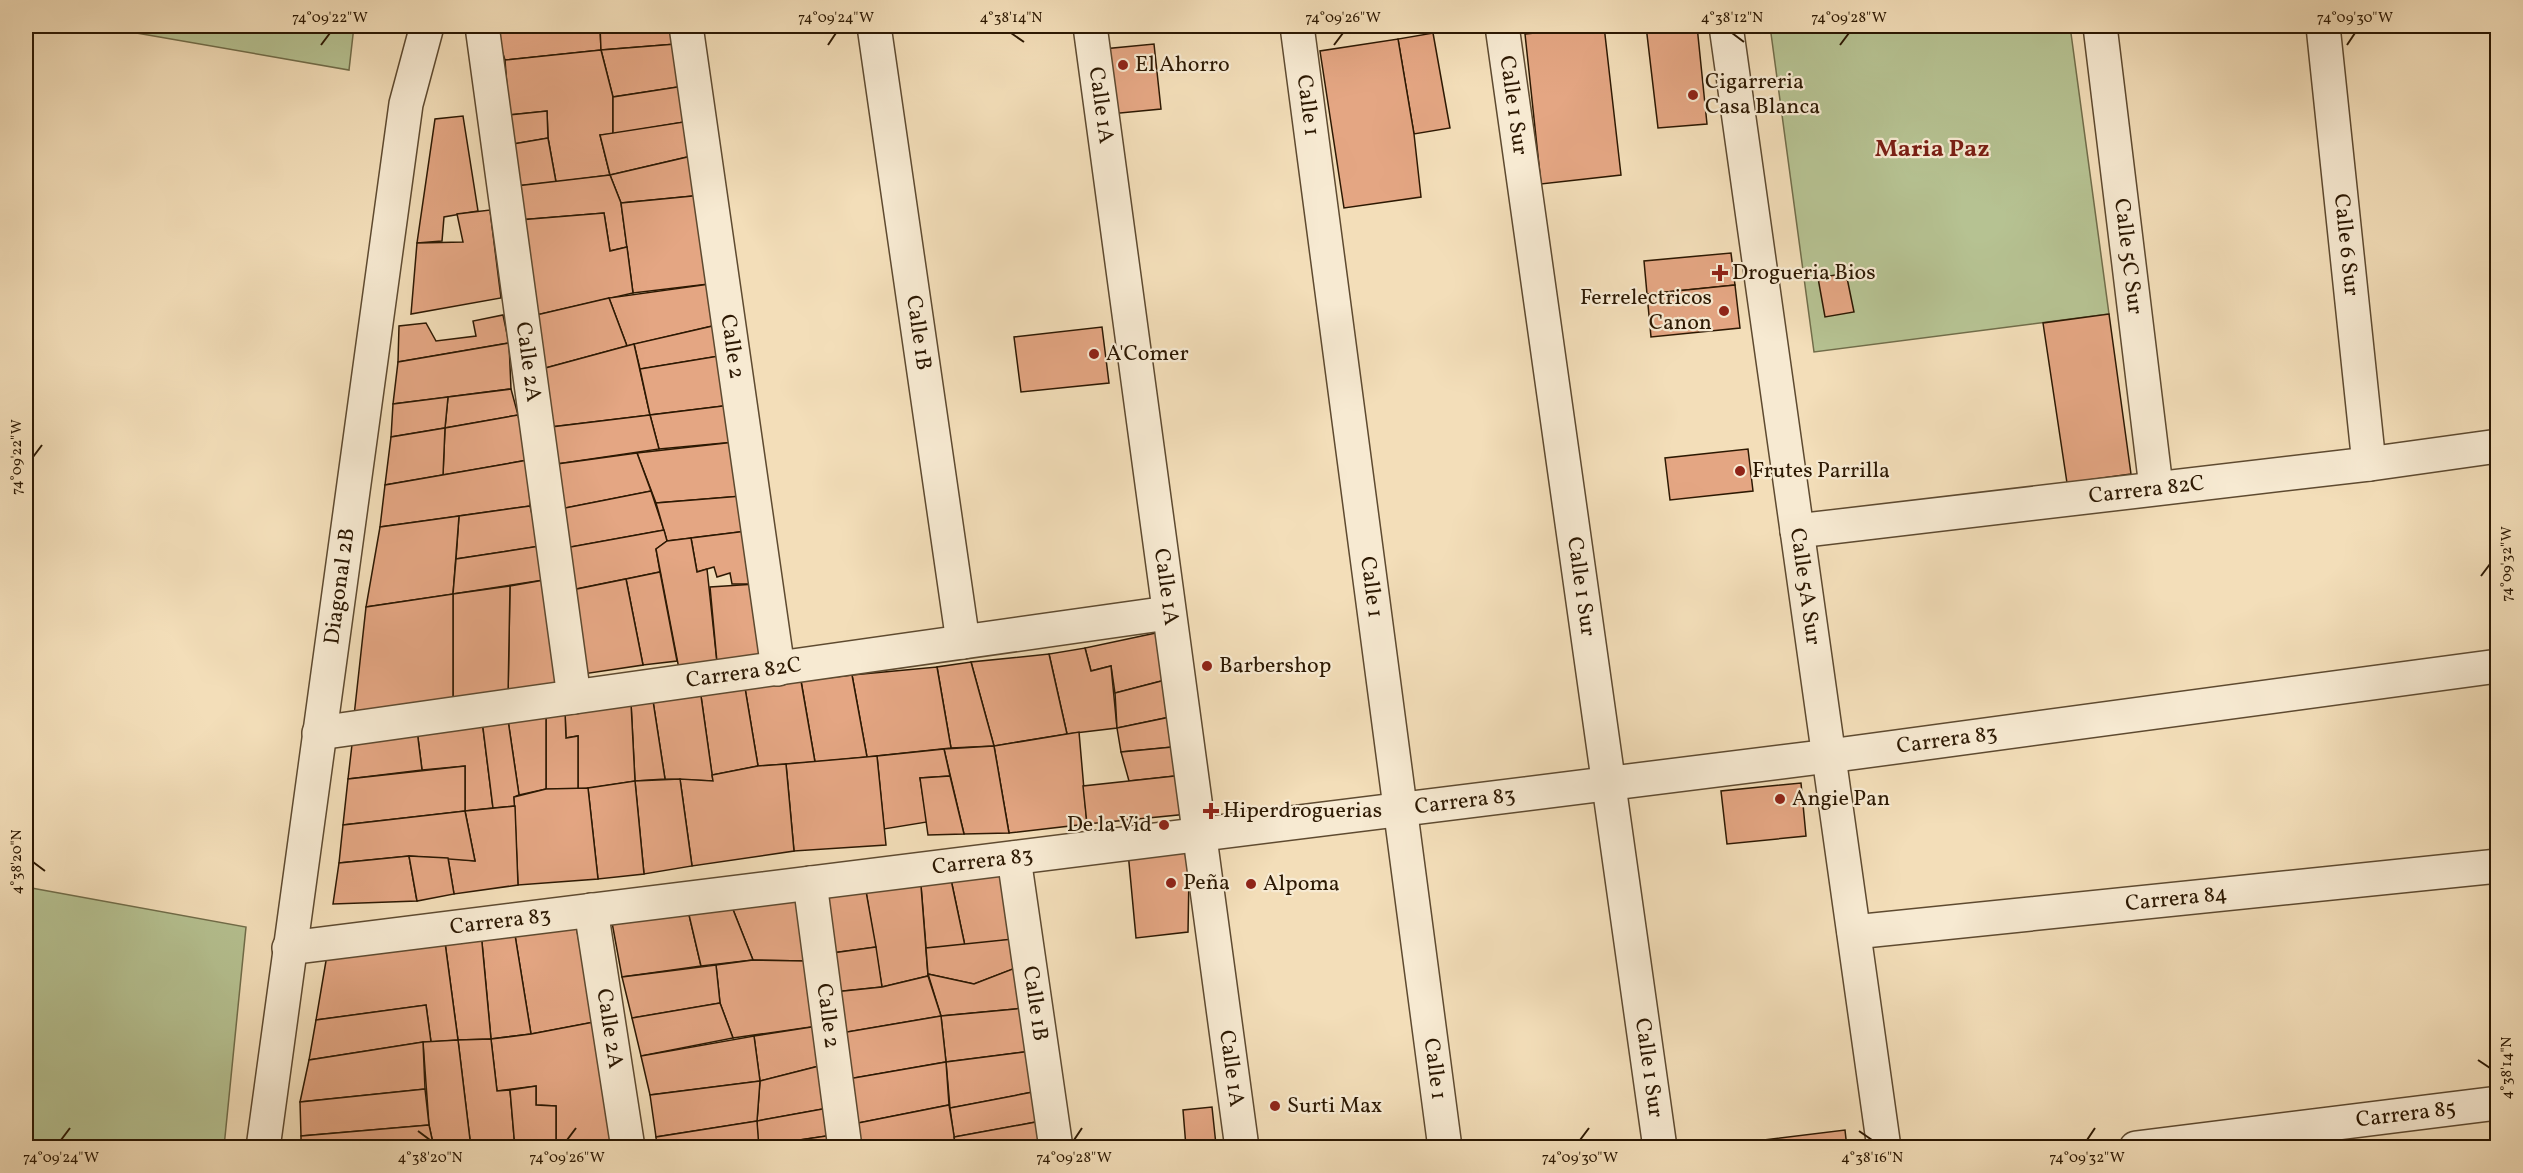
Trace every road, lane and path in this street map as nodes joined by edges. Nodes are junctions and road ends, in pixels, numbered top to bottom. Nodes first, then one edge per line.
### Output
1 (427, 26) edge
2 (482, 26) edge
3 (686, 26) edge
4 (874, 26) edge
5 (1090, 26) edge
6 (1297, 26) edge
7 (1502, 26) edge
8 (1726, 26) edge
9 (2100, 26) edge
10 (2323, 26) edge
11 (2498, 446) edge
12 (2369, 464) junction
13 (2156, 488) junction
14 (1797, 531) junction
15 (1168, 613) junction
16 (963, 642) junction
17 (2498, 666) edge
18 (778, 669) junction
19 (574, 697) junction
20 (319, 733) junction
21 (1829, 756) junction
22 (1609, 784) junction
23 (1400, 810) junction
24 (1199, 834) junction
25 (1014, 858) junction
26 (2498, 866) edge
27 (810, 883) junction
28 (591, 910) junction
29 (1854, 932) junction
30 (289, 948) junction
31 (2498, 1103) edge
32 (263, 1148) edge
33 (628, 1148) edge
34 (845, 1148) edge
35 (1056, 1148) edge
36 (1242, 1148) edge
37 (1445, 1148) edge
38 (1660, 1148) edge
39 (1884, 1148) edge
40 (2136, 1148) edge

1 - 20 street, Diagonal 2B
2 - 19 street, Calle 2A
3 - 18 street, Calle 2
4 - 16 street, Calle 1B
5 - 15 street, Calle 1A
6 - 23 street, Calle 1
7 - 22 street, Calle 1 Sur
8 - 14 street, Calle 5A Sur
9 - 13 street, Calle 5C Sur
10 - 12 street, Calle 6 Sur
11 - 12 street, Carrera 82C
12 - 13 street, Carrera 82C
13 - 14 street, Carrera 82C
14 - 21 street, Calle 5A Sur
15 - 16 street, Carrera 82C
15 - 24 street, Calle 1A
16 - 18 street, Carrera 82C
17 - 21 street, Carrera 83
18 - 19 street, Carrera 82C
19 - 20 street, Carrera 82C
20 - 30 street, Diagonal 2B
21 - 22 street, Carrera 83
21 - 29 street, Calle 5A Sur
22 - 23 street, Carrera 83
22 - 38 street, Calle 1 Sur
23 - 24 street, Carrera 83
23 - 37 street, Calle 1
24 - 25 street, Carrera 83
24 - 36 street, Calle 1A
25 - 27 street, Carrera 83
25 - 35 street, Calle 1B
26 - 29 street, Carrera 84
27 - 28 street, Carrera 83
27 - 34 street, Calle 2
28 - 30 street, Carrera 83
28 - 33 street, Calle 2A
29 - 39 street, Calle 5A Sur
30 - 32 street, Diagonal 2B
31 - 40 street, Carrera 85

